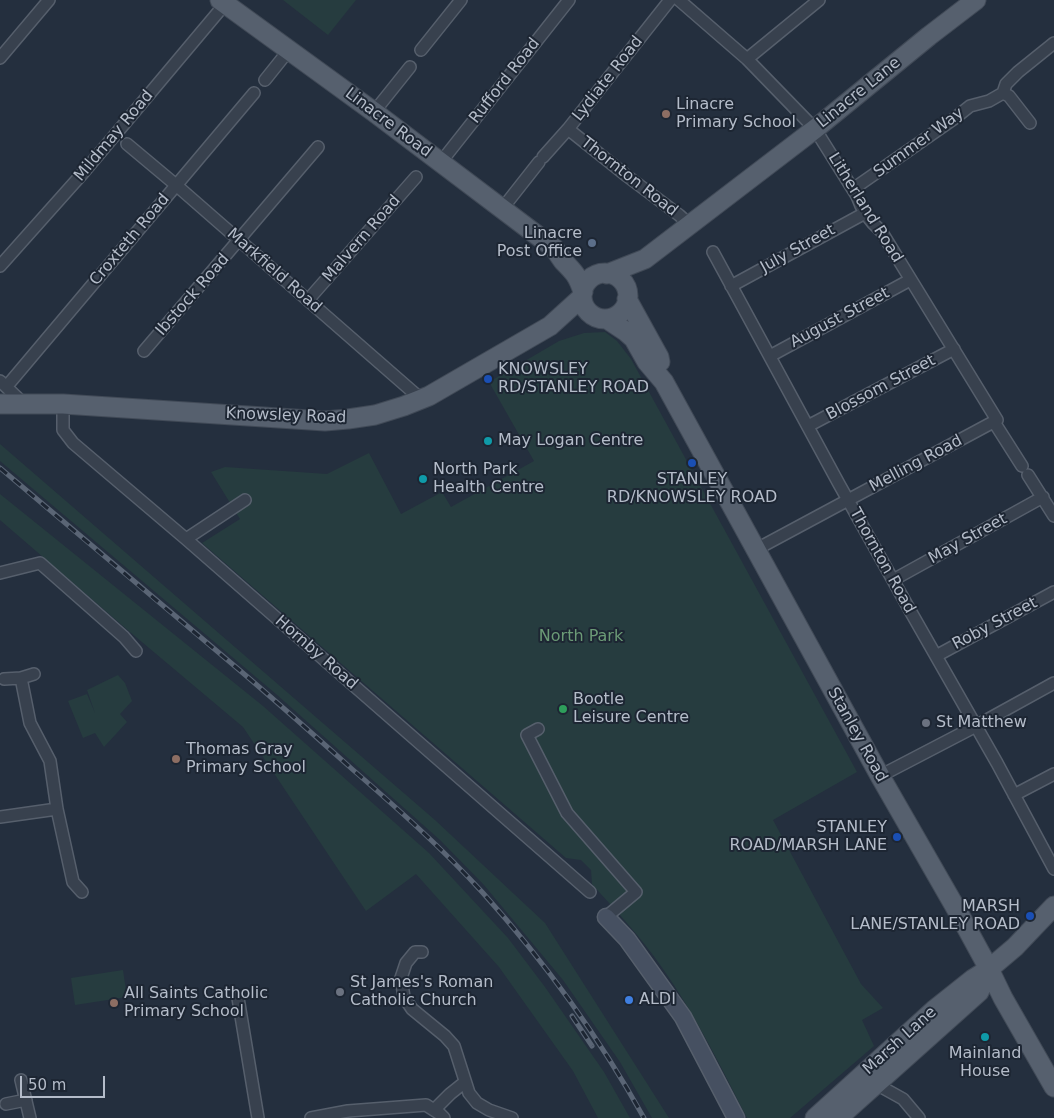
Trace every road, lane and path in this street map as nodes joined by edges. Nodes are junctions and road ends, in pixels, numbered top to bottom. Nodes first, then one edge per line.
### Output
1 (49, 0) edge
2 (461, 0) edge
3 (569, 0) edge
4 (670, 0) edge
5 (679, 0) edge
6 (976, 0) edge
7 (223, 2) edge
8 (811, 2) edge
9 (1054, 43) edge
10 (289, 50) junction
11 (421, 50) dead end
12 (0, 58) edge
13 (747, 59) junction
14 (410, 67) dead end
15 (265, 80) dead end
16 (254, 92) dead end
17 (1003, 93) junction
18 (374, 112) junction
19 (1030, 123) dead end
20 (568, 129) junction
21 (815, 129) junction
22 (127, 144) dead end
23 (318, 147) dead end
24 (441, 162) junction
25 (416, 177) dead end
26 (176, 185) junction
27 (853, 189) junction
28 (502, 209) junction
29 (865, 213) junction
30 (690, 224) junction
31 (239, 241) junction
32 (554, 248) junction
33 (713, 252) dead end
34 (645, 259) junction
35 (0, 266) edge
36 (605, 274) junction
37 (910, 280) junction
38 (732, 286) junction
39 (582, 294) junction
40 (628, 297) junction
41 (308, 300) junction
42 (602, 318) junction
43 (550, 326) junction
44 (954, 349) junction
45 (144, 351) dead end
46 (770, 356) junction
47 (664, 382) junction
48 (3, 384) edge
49 (421, 399) junction
50 (0, 404) edge
51 (24, 404) junction
52 (63, 404) junction
53 (996, 421) junction
54 (808, 426) junction
55 (1043, 497) junction
56 (245, 500) dead end
57 (848, 500) junction
58 (1054, 516) edge
59 (186, 539) junction
60 (755, 550) junction
61 (0, 573) edge
62 (893, 580) junction
63 (1054, 592) edge
64 (136, 651) dead end
65 (936, 656) junction
66 (34, 674) dead end
67 (21, 678) junction
68 (4, 679) dead end
69 (1054, 683) edge
70 (976, 726) junction
71 (538, 730) dead end
72 (1054, 774) edge
73 (880, 776) junction
74 (1014, 795) junction
75 (57, 809) junction
76 (0, 817) edge
77 (1054, 869) edge
78 (82, 892) dead end
79 (590, 892) dead end
80 (1054, 906) edge
81 (606, 917) joint
82 (422, 952) dead end
83 (990, 969) junction
84 (238, 998) dead end
85 (21, 1080) dead end
86 (465, 1082) junction
87 (876, 1084) junction
88 (1054, 1087) edge
89 (26, 1100) junction
90 (6, 1104) dead end
91 (434, 1110) junction
92 (329, 1116) edge
93 (918, 1117) edge
94 (30, 1118) edge
95 (258, 1118) edge
96 (311, 1118) edge
97 (444, 1118) edge
98 (512, 1118) edge
99 (736, 1118) edge
100 (815, 1118) edge
101 (838, 1118) edge

1 - 12 street
2 - 11 street
3 - 24 street, Rufford Road
4 - 20 street, Lydiate Road
5 - 13 street, Litherland Road
6 - 21 main road, Linacre Lane
7 - 10 main road, Linacre Road
7 - 35 street, Mildmay Road
8 - 13 street
9 - 17 street
10 - 15 street
10 - 18 main road, Linacre Road
13 - 21 street, Litherland Road
14 - 18 street
16 - 26 street, Croxteth Road
17 - 19 street
17 - 27 street, Summer Way
18 - 24 main road, Linacre Road
20 - 28 street, Lydiate Road
20 - 30 street, Thornton Road
21 - 27 street, Litherland Road
21 - 30 main road, Linacre Lane
22 - 26 street, Markfield Road
23 - 31 street, Ibstock Road
24 - 28 main road, Linacre Road
25 - 41 street, Malvern Road
26 - 31 street, Markfield Road
26 - 48 street, Croxteth Road
27 - 29 street, Litherland Road
28 - 32 main road, Linacre Road
29 - 37 street, Litherland Road
29 - 38 street, July Street
30 - 34 main road, Linacre Lane
31 - 41 street, Markfield Road
31 - 45 street, Ibstock Road
32 - 36 main road, Linacre Road
32 - 39 main road, Linacre Road
33 - 38 street, Thornton Road
34 - 36 main road, Linacre Lane
34 - 40 main road, Linacre Lane
36 - 39 main road
36 - 40 main road
37 - 44 street, Litherland Road
37 - 46 street, August Street
38 - 46 street, Thornton Road
39 - 42 main road
39 - 43 main road, Knowsley Road
40 - 42 main road
40 - 47 main road, Stanley Road
41 - 49 street, Markfield Road
42 - 43 main road, Knowsley Road
42 - 47 main road, Stanley Road
43 - 49 main road, Knowsley Road
44 - 53 street, Litherland Road
44 - 54 street, Blossom Street
46 - 54 street, Thornton Road
47 - 60 main road, Stanley Road
48 - 51 street
49 - 52 main road, Knowsley Road
50 - 51 main road, Knowsley Road
51 - 52 main road, Knowsley Road
52 - 59 street, Hornby Road
53 - 55 street, Litherland Road
53 - 57 street, Melling Road
54 - 57 street, Thornton Road
55 - 58 street, Litherland Road
55 - 62 street, May Street
56 - 59 street
57 - 60 street, Melling Road
57 - 62 street, Thornton Road
59 - 79 street, Hornby Road
60 - 73 main road, Stanley Road
61 - 64 street
62 - 65 street, Thornton Road
63 - 65 street, Roby Street
65 - 70 street, Thornton Road
66 - 67 street
67 - 68 street
67 - 75 street
69 - 70 street
70 - 73 street
70 - 74 street, Thornton Road
71 - 81 street
72 - 74 street
73 - 83 main road, Stanley Road
74 - 77 street, Thornton Road
75 - 76 street
75 - 78 street
80 - 83 main road, Marsh Lane
81 - 99 street
82 - 86 street
83 - 87 main road, Marsh Lane
83 - 88 main road, Stanley Road
83 - 100 main road, Marsh Lane
84 - 95 street
85 - 89 street
86 - 91 street
86 - 98 street
87 - 93 street
87 - 101 main road, Marsh Lane
89 - 90 street
89 - 94 street
91 - 92 street
91 - 97 street
92 - 96 street

